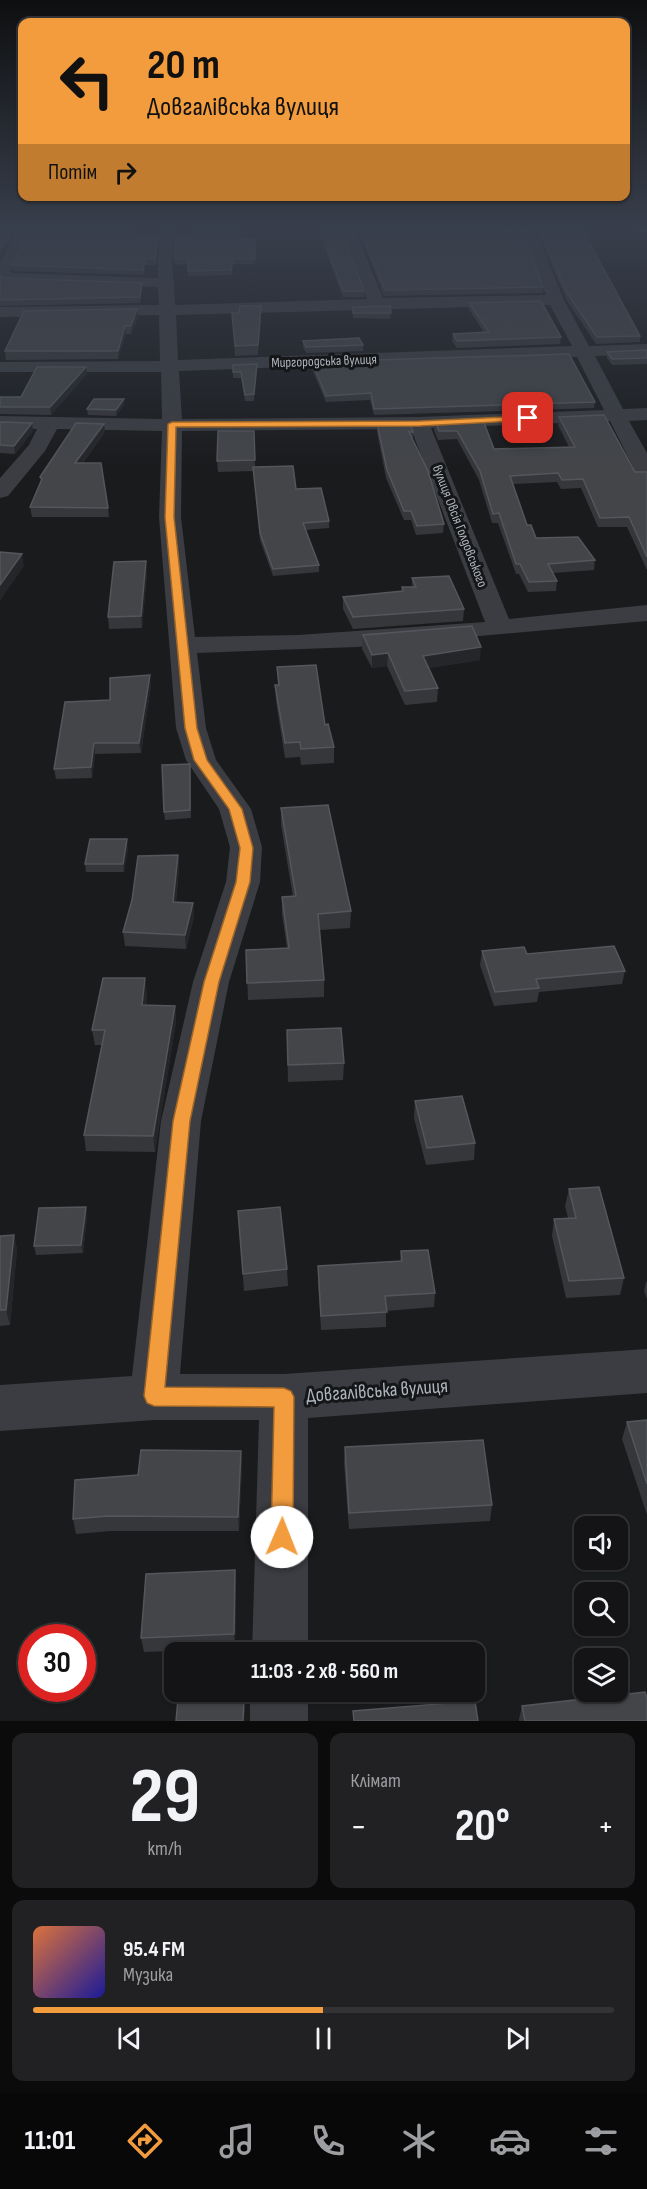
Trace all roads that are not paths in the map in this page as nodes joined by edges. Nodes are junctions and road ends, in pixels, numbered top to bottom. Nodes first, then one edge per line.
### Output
1 (52, 307) edge
2 (167, 307) edge
3 (240, 307) edge
4 (287, 307) edge
5 (560, 307) edge
6 (0, 312) edge
7 (647, 349) edge
8 (582, 351) junction
9 (170, 366) junction
10 (0, 367) edge
11 (615, 414) junction
12 (647, 414) edge
13 (0, 422) edge
14 (50, 422) junction
15 (420, 423) junction
16 (172, 424) junction
17 (647, 473) edge
18 (0, 490) edge
19 (647, 613) edge
20 (500, 628) junction
21 (182, 645) junction
22 (647, 1371) edge
23 (154, 1396) junction
24 (284, 1397) junction
25 (0, 1408) edge
26 (280, 1642) edge
27 (279, 1702) edge
28 (279, 1721) edge

1 - 6 street
2 - 9 street
3 - 4 street
5 - 8 street
7 - 8 street, Миргородська вулиця
8 - 9 street, Миргородська вулиця
8 - 11 street
9 - 10 street, Миргородська вулиця
9 - 16 street
11 - 12 street
11 - 15 street
11 - 17 street
13 - 14 street
14 - 16 street
14 - 18 street
15 - 16 street
15 - 20 street, вулиця Овсія Голдовського
16 - 21 street
19 - 20 street
20 - 21 street
21 - 23 street
22 - 24 street, Довгалівська вулиця
23 - 24 street, Довгалівська вулиця
23 - 25 street, Довгалівська вулиця
24 - 26 street
27 - 28 street

